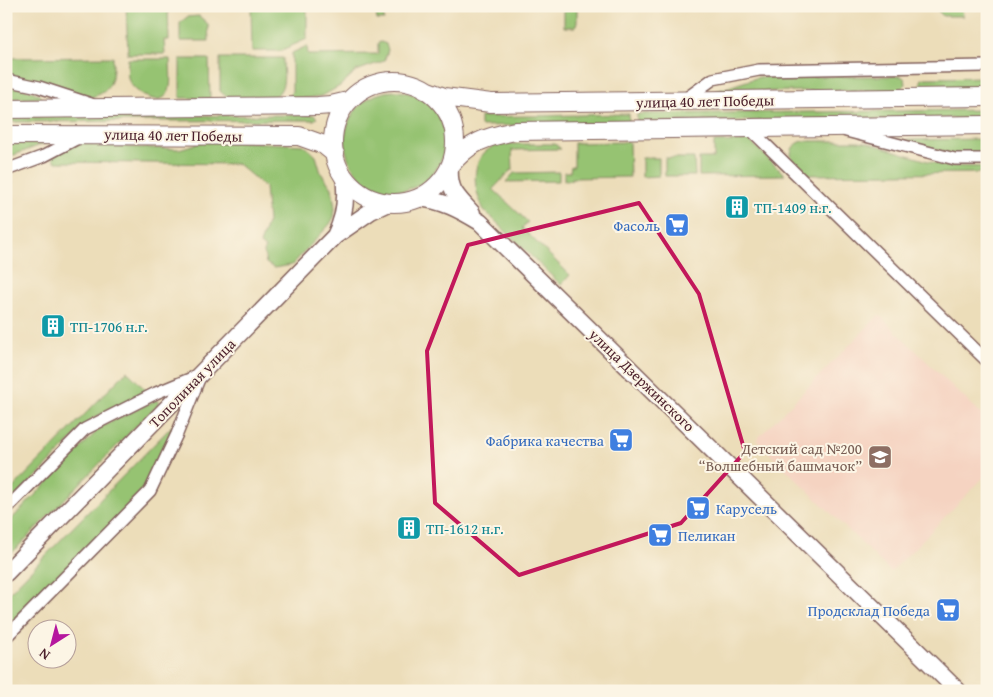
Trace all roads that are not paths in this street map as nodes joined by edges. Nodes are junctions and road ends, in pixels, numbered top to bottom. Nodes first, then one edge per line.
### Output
1 (987, 66) edge
2 (6, 80) edge
3 (425, 90) junction
4 (987, 97) edge
5 (348, 101) junction
6 (683, 101) junction
7 (102, 108) junction
8 (6, 109) edge
9 (987, 125) edge
10 (827, 127) junction
11 (749, 128) junction
12 (86, 134) junction
13 (6, 135) edge
14 (335, 154) junction
15 (987, 159) edge
16 (450, 166) junction
17 (6, 170) edge
18 (344, 177) junction
19 (418, 198) junction
20 (388, 203) junction
21 (480, 222) junction
22 (335, 236) junction
23 (987, 361) edge
24 (201, 374) junction
25 (6, 509) edge
26 (6, 573) edge
27 (6, 636) edge
28 (958, 691) edge

1 - 6 street
2 - 7 street, улица 40 лет Победы
3 - 5 main road
3 - 6 main road, улица 40 лет Победы
3 - 16 main road
4 - 6 main road, улица 40 лет Победы
5 - 7 main road, улица 40 лет Победы
5 - 14 main road
7 - 8 main road, улица 40 лет Победы
9 - 10 main road, улица 40 лет Победы
10 - 11 main road, улица 40 лет Победы
10 - 15 street
11 - 16 main road, улица 40 лет Победы
11 - 23 street
12 - 13 main road, улица 40 лет Победы
12 - 14 main road, улица 40 лет Победы
12 - 17 street
14 - 18 main road
16 - 19 main road
16 - 21 main road
18 - 20 main road
18 - 22 main road, Тополиная улица
19 - 20 main road
19 - 21 main road, улица Дзержинского
20 - 22 main road
21 - 28 main road, улица Дзержинского
22 - 24 main road, Тополиная улица
24 - 25 street
24 - 26 main road, Тополиная улица
24 - 27 street

